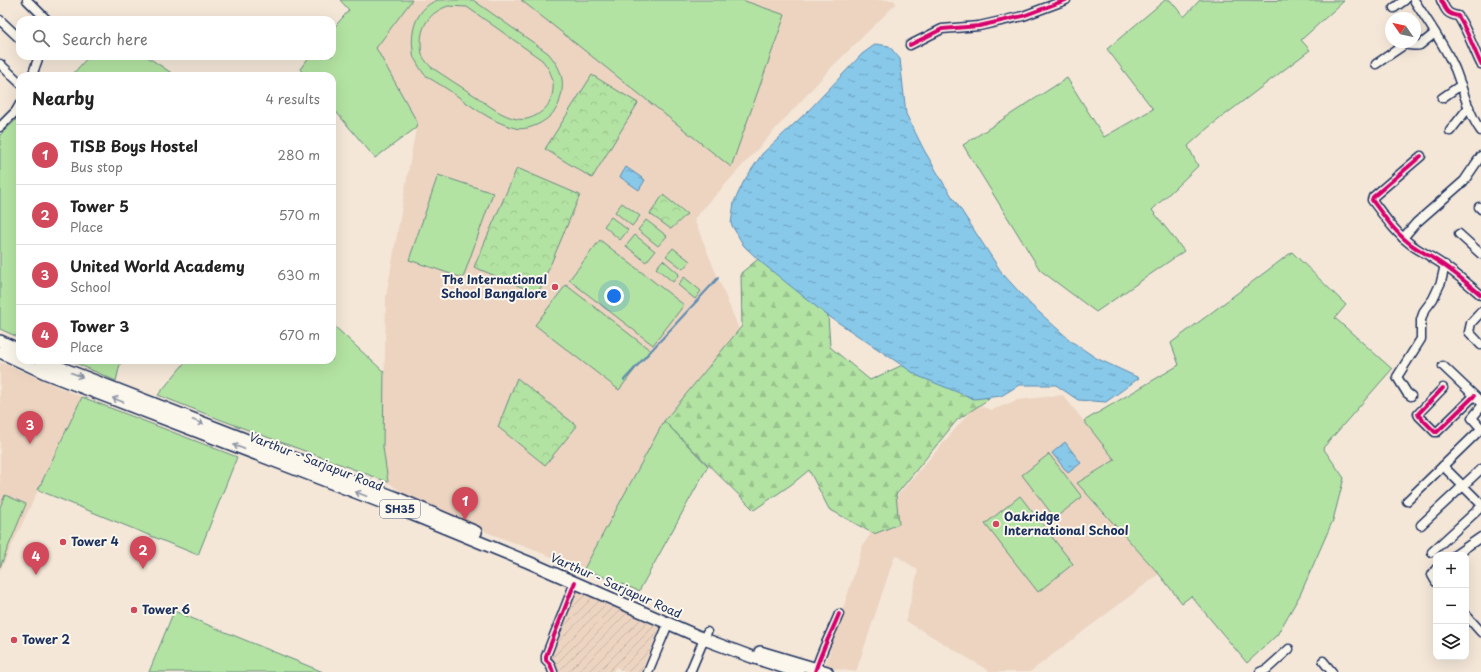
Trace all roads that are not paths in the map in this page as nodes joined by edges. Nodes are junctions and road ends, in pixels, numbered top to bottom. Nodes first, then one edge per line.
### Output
1 (27, 0) edge
2 (1066, 0) edge
3 (1405, 0) edge
4 (1414, 0) edge
5 (1441, 0) edge
6 (1394, 8) dead end
7 (43, 16) edge
8 (0, 20) edge
9 (1435, 33) junction
10 (16, 35) edge
11 (910, 46) dead end
12 (37, 60) edge
13 (0, 64) edge
14 (1376, 64) dead end
15 (1481, 64) edge
16 (33, 72) edge
17 (16, 79) edge
18 (1461, 85) junction
19 (1442, 98) dead end
20 (1469, 107) junction
21 (16, 111) edge
22 (0, 127) edge
23 (1450, 131) dead end
24 (1481, 131) edge
25 (1421, 156) dead end
26 (1481, 156) edge
27 (1459, 234) dead end
28 (1403, 238) junction
29 (1481, 254) edge
30 (1445, 266) junction
31 (1480, 293) edge
32 (1481, 312) edge
33 (0, 341) edge
34 (1481, 345) edge
35 (16, 348) edge
36 (0, 352) edge
37 (16, 359) edge
38 (26, 364) edge
39 (51, 364) edge
40 (1443, 366) dead end
41 (1443, 388) dead end
42 (1411, 396) dead end
43 (1474, 396) junction
44 (1481, 402) edge
45 (1481, 407) edge
46 (1481, 429) edge
47 (1443, 466) junction
48 (1481, 469) edge
49 (1463, 486) junction
50 (1407, 501) dead end
51 (1481, 504) edge
52 (1481, 507) edge
53 (1421, 525) dead end
54 (1481, 537) edge
55 (1432, 552) dead end
56 (1459, 552) edge
57 (575, 582) junction
58 (839, 614) dead end
59 (1469, 618) edge
60 (668, 624) junction
61 (1481, 632) edge
62 (706, 635) junction
63 (1289, 649) dead end
64 (1323, 661) dead end
65 (819, 671) edge
66 (553, 672) edge
67 (648, 672) edge
68 (690, 672) edge
69 (798, 672) edge
70 (1260, 672) edge
71 (1332, 672) edge

1 - 7 street
2 - 11 street
3 - 6 street
4 - 9 street
5 - 15 street
8 - 10 street
9 - 14 street
9 - 18 street
12 - 16 street
13 - 17 street
18 - 19 street
18 - 20 street
20 - 23 street
20 - 24 street
21 - 22 street
25 - 28 street
26 - 28 street
27 - 29 street
28 - 30 street
30 - 31 street
30 - 42 street
32 - 34 street
33 - 35 main road
37 -> 36 main road, Varthur - Sarjapur Road / SH35
57 -> 38 main road, Varthur - Sarjapur Road / SH35
39 -> 62 main road, Varthur - Sarjapur Road / SH35
40 - 43 street
41 - 43 street
43 - 44 street
45 - 46 street
46 - 47 street
47 - 49 street
47 - 50 street
48 - 49 street
49 - 51 street
49 - 53 street
52 - 55 street
54 - 56 street
57 - 60 main road, Varthur - Sarjapur Road / SH35
57 - 66 street
58 - 65 street
59 - 61 street
60 - 62 main road, Varthur - Sarjapur Road / SH35
60 - 67 street
62 - 65 main road, Varthur - Sarjapur Road / SH35
62 - 68 street
62 - 69 main road, Varthur - Sarjapur Road / SH35
63 - 70 street
64 - 71 street

